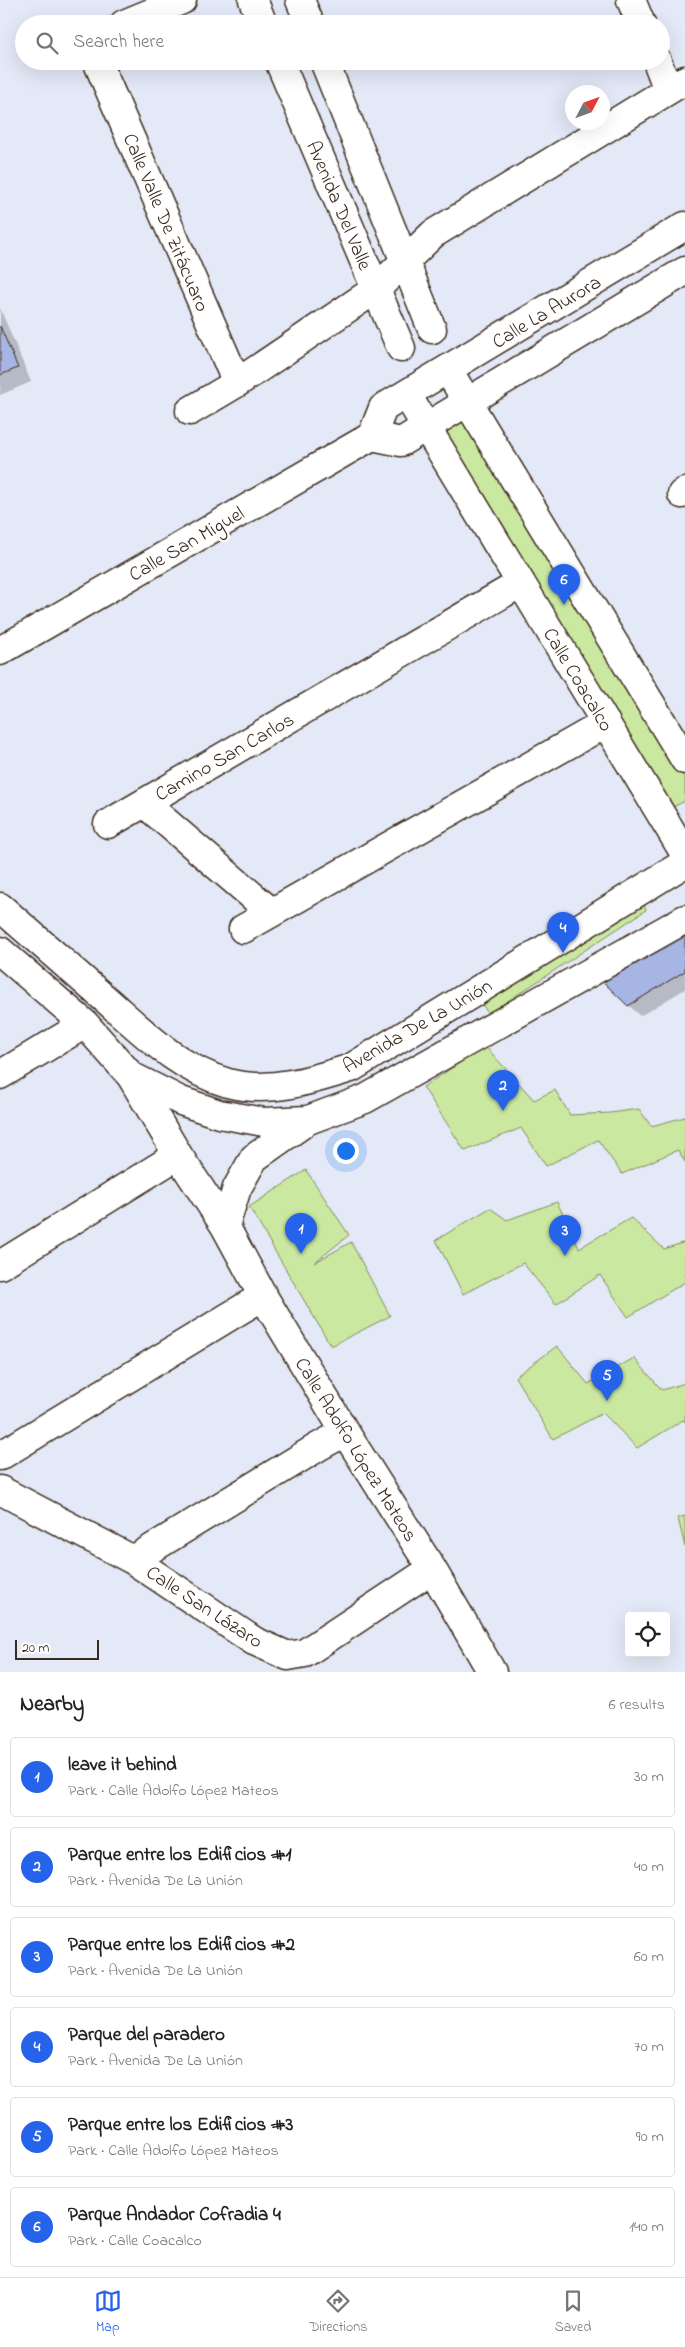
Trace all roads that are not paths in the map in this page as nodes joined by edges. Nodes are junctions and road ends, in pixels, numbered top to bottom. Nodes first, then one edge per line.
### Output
1 (182, 0) edge
2 (253, 0) edge
3 (300, 0) edge
4 (631, 0) edge
5 (146, 15) edge
6 (259, 15) edge
7 (306, 15) edge
8 (637, 15) edge
9 (101, 70) edge
10 (283, 70) edge
11 (328, 70) edge
12 (664, 70) edge
13 (677, 85) edge
14 (685, 226) edge
15 (404, 260) junction
16 (685, 271) edge
17 (376, 289) junction
18 (432, 328) dead end
19 (401, 348) dead end
20 (448, 370) junction
21 (236, 383) junction
22 (407, 395) junction
23 (468, 402) junction
24 (190, 411) dead end
25 (427, 428) junction
26 (372, 436) junction
27 (521, 583) junction
28 (0, 651) edge
29 (606, 723) junction
30 (685, 760) edge
31 (144, 803) junction
32 (108, 824) dead end
33 (685, 854) edge
34 (685, 863) edge
35 (0, 907) edge
36 (271, 912) junction
37 (685, 919) edge
38 (243, 929) dead end
39 (0, 951) edge
40 (85, 1024) junction
41 (0, 1075) edge
42 (131, 1076) junction
43 (308, 1120) junction
44 (178, 1154) junction
45 (225, 1226) junction
46 (0, 1265) edge
47 (263, 1296) junction
48 (345, 1432) junction
49 (0, 1456) edge
50 (0, 1490) edge
51 (133, 1560) junction
52 (432, 1569) junction
53 (492, 1672) edge

1 - 5 street
2 - 6 street
3 - 7 street
4 - 8 street
9 - 21 street, Calle Valle De Zitácuaro
10 - 17 street, Avenida Del Valle
11 - 15 street, Avenida Del Valle
12 - 13 street
13 - 15 street
14 - 20 street, Calle La Aurora
15 - 17 street
15 - 18 street, Avenida Del Valle
16 - 23 street, Calle La Aurora
17 - 19 street, Avenida Del Valle
17 - 21 street
20 - 22 street, Calle La Aurora
20 - 23 street
21 - 24 street
22 - 25 street, Calle Coacalco
22 - 26 street
23 - 25 street, Calle La Aurora
23 - 30 street
25 - 26 street
25 - 27 street, Calle Coacalco
26 - 28 street, Calle San Miguel
27 - 29 street, Calle Coacalco
27 - 31 street, Camino San Carlos
29 - 33 street, Calle Coacalco
29 - 36 street
31 - 32 street
31 - 36 street, Camino San Carlos
34 - 35 street, Avenida De La Unión
36 - 38 street
37 - 43 street, Avenida De La Unión
39 - 40 street, Avenida De La Unión
40 - 41 street
40 - 42 street, Avenida De La Unión
42 - 43 street, Avenida De La Unión
42 - 44 street, Calle Adolfo López Mateos
43 - 45 street
44 - 45 street, Calle Adolfo López Mateos
44 - 46 street
45 - 47 street, Calle Adolfo López Mateos
47 - 48 street, Calle Adolfo López Mateos
47 - 49 street
48 - 51 street
48 - 52 street, Calle Adolfo López Mateos
50 - 51 street, Calle San Lázaro
51 - 52 street, Calle San Lázaro
52 - 53 street, Calle Adolfo López Mateos

